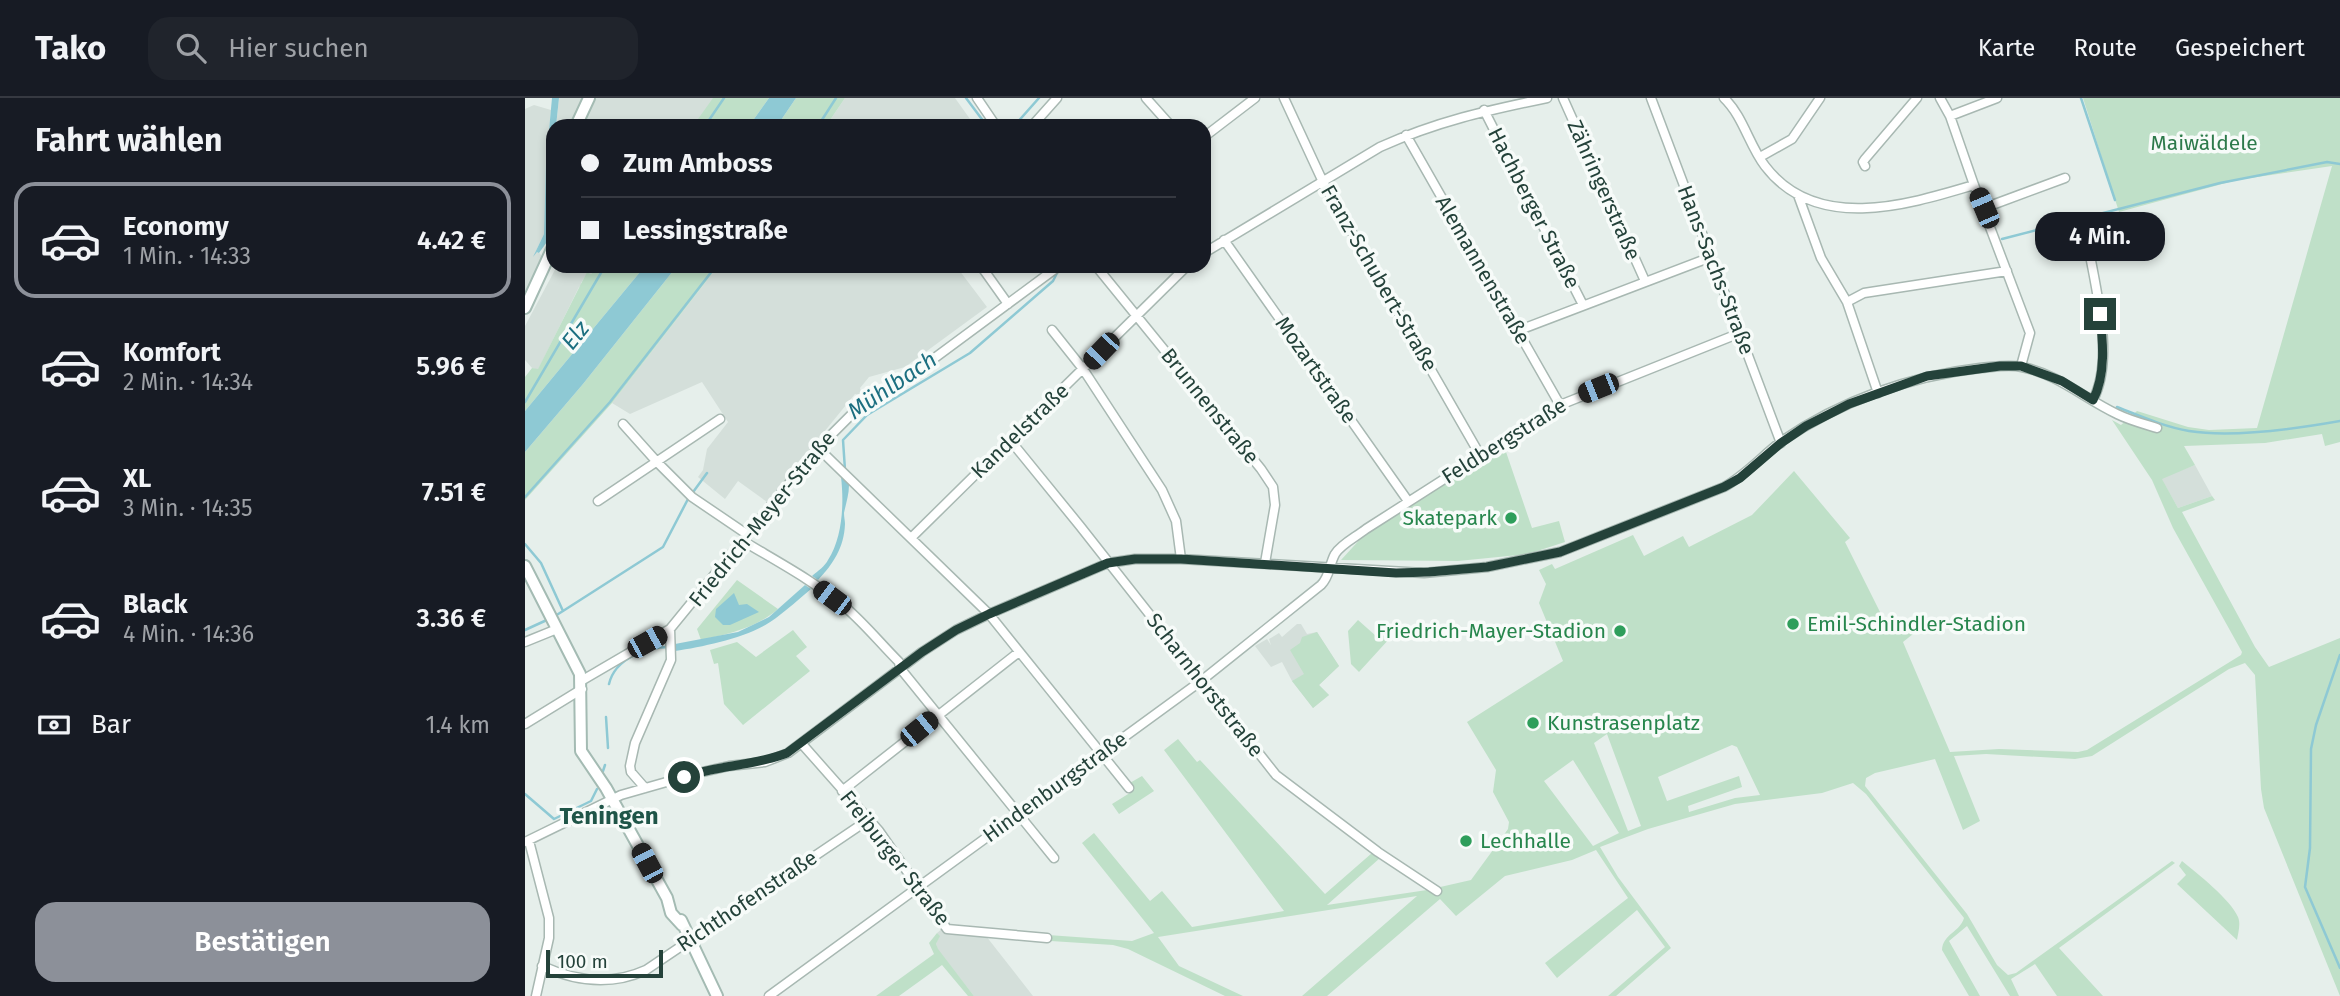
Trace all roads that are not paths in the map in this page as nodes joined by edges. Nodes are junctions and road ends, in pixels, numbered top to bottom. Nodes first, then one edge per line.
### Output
1 (589, 98) edge
2 (978, 98) edge
3 (1057, 98) edge
4 (1146, 98) edge
5 (1255, 98) edge
6 (1284, 98) edge
7 (1547, 98) edge
8 (1563, 98) edge
9 (1651, 98) edge
10 (1724, 98) edge
11 (1820, 98) edge
12 (1917, 98) edge
13 (1940, 98) edge
14 (1997, 98) edge
15 (1484, 110) junction
16 (1950, 116) junction
17 (579, 119) edge
18 (992, 119) edge
19 (1039, 119) edge
20 (1165, 119) edge
21 (1211, 132) edge
22 (1406, 135) junction
23 (1760, 157) junction
24 (1865, 166) dead end
25 (2065, 178) dead end
26 (1323, 182) junction
27 (1974, 185) junction
28 (1798, 195) junction
29 (1984, 208) junction
30 (1224, 240) junction
31 (2083, 241) dead end
32 (1211, 248) edge
33 (1711, 257) junction
34 (546, 262) edge
35 (2007, 271) junction
36 (986, 273) edge
37 (1050, 273) edge
38 (1102, 273) edge
39 (1180, 273) edge
40 (1645, 281) junction
41 (1847, 302) junction
42 (1008, 304) junction
43 (1583, 305) junction
44 (525, 308) edge
45 (1136, 314) junction
46 (1052, 330) dead end
47 (1517, 331) junction
48 (1740, 333) junction
49 (2021, 366) junction
50 (1083, 369) junction
51 (1878, 393) junction
52 (2093, 400) junction
53 (1560, 405) junction
54 (720, 419) dead end
55 (623, 424) dead end
56 (2157, 428) dead end
57 (1010, 440) junction
58 (1781, 443) junction
59 (818, 448) junction
60 (1480, 455) junction
61 (657, 462) junction
62 (598, 501) dead end
63 (1408, 501) junction
64 (912, 537) junction
65 (745, 538) junction
66 (1181, 559) junction
67 (1108, 563) junction
68 (1265, 563) junction
69 (525, 566) edge
70 (1330, 568) junction
71 (989, 614) junction
72 (553, 622) junction
73 (670, 629) junction
74 (525, 642) edge
75 (1019, 652) junction
76 (900, 668) junction
77 (1201, 681) junction
78 (582, 685) junction
79 (938, 714) junction
80 (525, 724) edge
81 (802, 744) junction
82 (1100, 754) junction
83 (645, 788) junction
84 (1129, 788) dead end
85 (842, 791) junction
86 (612, 799) junction
87 (1018, 814) junction
88 (868, 820) junction
89 (527, 842) edge
90 (1054, 858) dead end
91 (919, 887) junction
92 (1437, 891) dead end
93 (1047, 938) dead end
94 (689, 939) junction
95 (542, 966) junction
96 (536, 996) edge
97 (717, 996) edge
98 (769, 996) edge

1 - 17 main road
2 - 18 street
3 - 19 street
4 - 20 street
5 - 21 street
6 - 26 street, Franz-Schubert-Straße
7 - 15 street
8 - 40 street, Zähringerstraße
9 - 33 street, Hans-Sachs-Straße
10 - 23 street
11 - 23 street
12 - 24 street
13 - 16 street
14 - 16 street
15 - 22 street
15 - 43 street, Hachberger Straße
16 - 27 street
22 - 26 street
22 - 47 street, Alemannenstraße
23 - 28 street
25 - 29 street
26 - 30 street
26 - 60 street, Franz-Schubert-Straße
27 - 28 street
27 - 29 street
28 - 41 street
29 - 35 street
30 - 32 street
30 - 63 street, Mozartstraße
31 - 52 street
33 - 40 street
33 - 48 street, Hans-Sachs-Straße
34 - 44 main road
35 - 41 street
35 - 49 street
36 - 42 street
37 - 42 street, Friedrich-Meyer-Straße
38 - 45 street, Brunnenstraße
39 - 45 street, Kandelstraße
40 - 43 street
41 - 51 street
42 - 59 street, Friedrich-Meyer-Straße
43 - 47 street
45 - 50 street, Kandelstraße
45 - 68 street, Brunnenstraße
46 - 50 street
47 - 53 street, Alemannenstraße
48 - 53 street, Feldbergstraße
48 - 58 street, Hans-Sachs-Straße
49 - 51 street
49 - 52 street
50 - 57 street, Kandelstraße
50 - 66 street
51 - 58 street
52 - 56 street
53 - 60 street, Feldbergstraße
54 - 61 street
55 - 61 street
57 - 64 street, Kandelstraße
57 - 67 street, Scharnhorststraße
58 - 70 street
59 - 64 street
59 - 65 street, Friedrich-Meyer-Straße
60 - 63 street, Feldbergstraße
61 - 62 street
61 - 65 street
63 - 70 street, Feldbergstraße
64 - 71 street
65 - 73 street, Friedrich-Meyer-Straße
65 - 76 street
66 - 67 street
66 - 68 street
67 - 71 street
67 - 77 street, Scharnhorststraße
68 - 70 street
69 - 72 main road
70 - 77 street, Hindenburgstraße
71 - 75 street
71 - 76 street
72 - 74 street
72 - 78 main road
73 - 78 street, Friedrich-Meyer-Straße
73 - 83 street
75 - 79 street
75 - 82 street
76 - 79 street
76 - 81 street
77 - 82 street, Hindenburgstraße
77 - 92 street, Scharnhorststraße
78 - 80 street, Friedrich-Meyer-Straße
78 - 86 main road
79 - 85 street
79 - 87 street
81 - 83 street
81 - 85 street, Freiburger Straße
82 - 84 street
82 - 87 street, Hindenburgstraße
83 - 86 street
85 - 88 street, Freiburger Straße
86 - 89 street
86 - 94 main road
87 - 90 street
87 - 91 street, Hindenburgstraße
88 - 91 street, Freiburger Straße
88 - 94 street, Richthofenstraße
89 - 95 street
91 - 93 street, Freiburger Straße
91 - 98 street, Hindenburgstraße
94 - 95 street, Richthofenstraße
94 - 97 main road
95 - 96 street

